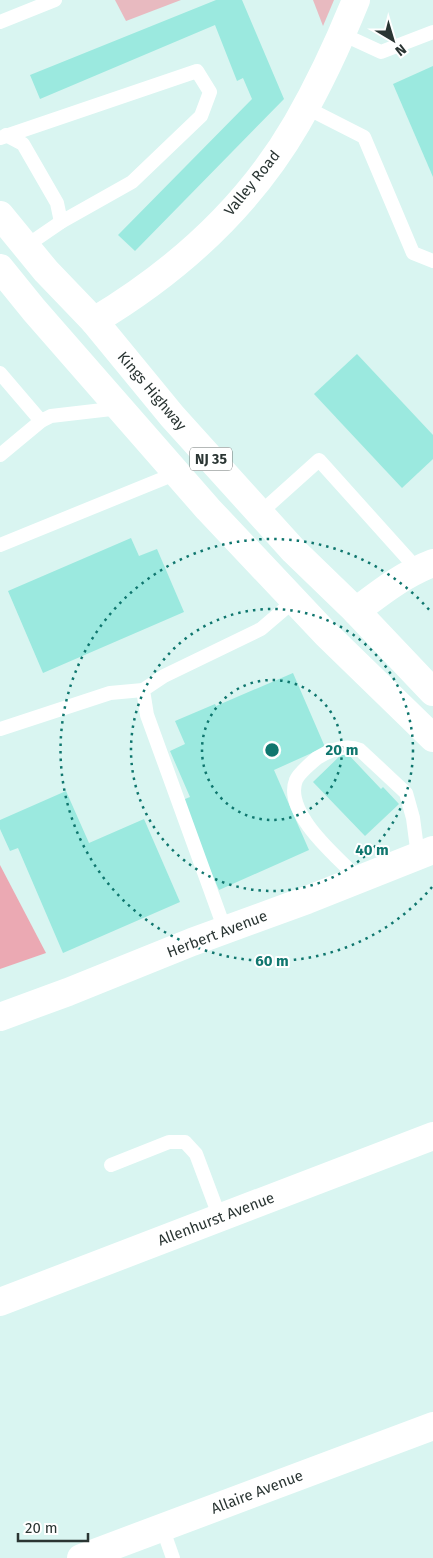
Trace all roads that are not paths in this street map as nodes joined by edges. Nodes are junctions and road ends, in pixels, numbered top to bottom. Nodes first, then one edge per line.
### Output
1 (55, 0) edge
2 (356, 0) edge
3 (2, 22) edge
4 (433, 32) edge
5 (342, 34) junction
6 (305, 107) junction
7 (3, 136) edge
8 (0, 215) edge
9 (60, 222) junction
10 (26, 246) junction
11 (433, 261) edge
12 (4, 281) edge
13 (94, 321) junction
14 (0, 373) edge
15 (120, 408) junction
16 (41, 421) junction
17 (0, 455) edge
18 (177, 473) junction
19 (260, 513) junction
20 (0, 545) edge
21 (425, 566) edge
22 (295, 600) junction
23 (356, 611) junction
24 (425, 680) edge
25 (143, 690) junction
26 (1, 725) edge
27 (433, 738) edge
28 (426, 853) edge
29 (358, 880) junction
30 (225, 930) junction
31 (0, 1017) edge
32 (433, 1136) edge
33 (111, 1165) dead end
34 (220, 1218) junction
35 (0, 1302) edge
36 (433, 1426) edge
37 (162, 1528) junction
38 (80, 1558) edge
39 (173, 1558) edge

1 - 3 lane
2 - 5 street, Valley Road
4 - 5 lane
5 - 6 street, Valley Road
6 - 11 lane
6 - 13 street, Valley Road
7 - 9 lane
7 - 9 lane
8 - 10 street, Kings Highway / NJ 35
9 - 10 lane
10 - 13 street, Kings Highway / NJ 35
12 - 15 street, NJ 35
13 - 19 street, Kings Highway / NJ 35
14 - 16 lane
15 - 16 lane
15 - 18 street, NJ 35
16 - 17 lane
18 - 20 lane
18 - 22 street, NJ 35
19 - 21 lane
19 - 23 street, Kings Highway / NJ 35
21 - 23 street
22 - 25 lane
22 - 27 street, NJ 35
23 - 24 street, Kings Highway / NJ 35
25 - 26 lane
25 - 30 lane
28 - 29 street, Herbert Avenue
28 - 29 lane
29 - 30 street, Herbert Avenue
30 - 31 street, Herbert Avenue
32 - 34 street, Allenhurst Avenue
33 - 34 lane
34 - 35 street, Allenhurst Avenue
36 - 37 street, Allaire Avenue
37 - 38 street, Allaire Avenue
37 - 39 lane

